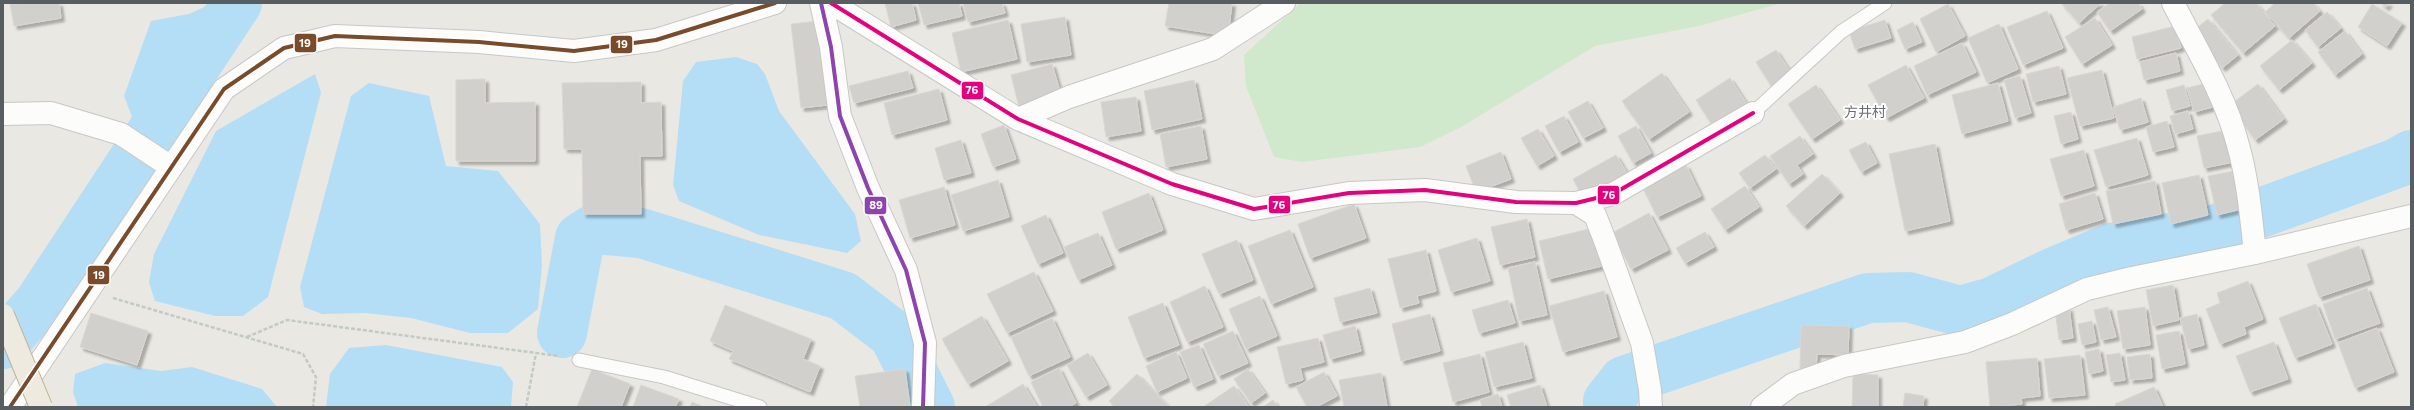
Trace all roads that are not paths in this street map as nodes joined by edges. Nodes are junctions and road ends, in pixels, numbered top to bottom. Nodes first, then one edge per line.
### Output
1 (775, 3) edge
2 (821, 3) edge
3 (832, 3) edge
4 (1284, 3) edge
5 (1885, 3) edge
6 (2173, 3) edge
7 (1754, 113) joint
8 (3, 114) edge
9 (1018, 119) junction
10 (171, 167) junction
11 (1576, 203) junction
12 (2411, 216) edge
13 (2254, 245) junction
14 (3, 314) edge
15 (579, 360) road end
16 (1650, 399) edge
17 (10, 407) edge
18 (41, 407) edge
19 (760, 407) edge
20 (923, 407) edge
21 (1762, 407) edge

1 - 10 street
2 - 20 street
3 - 9 street
4 - 9 street
5 - 7 lane
6 - 13 street
7 - 11 street
8 - 10 street
9 - 11 street
10 - 17 street
11 - 16 street
12 - 13 street
13 - 21 street
14 - 18 highway, bridge
15 - 19 lane

